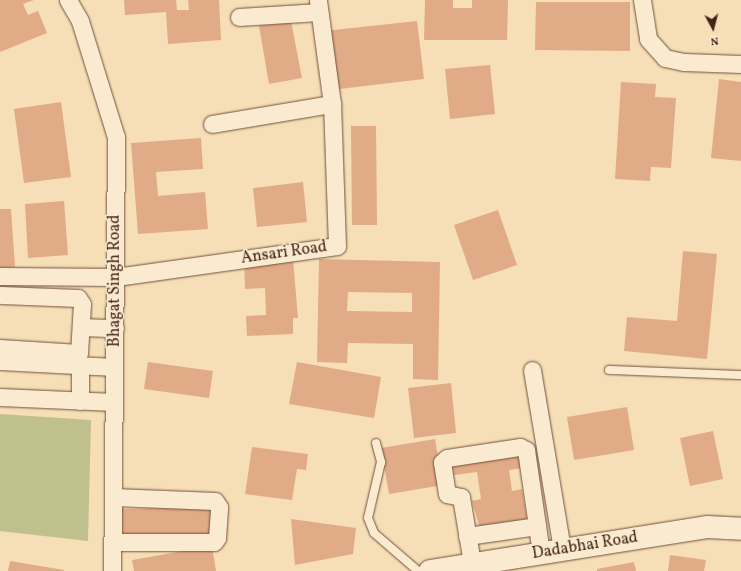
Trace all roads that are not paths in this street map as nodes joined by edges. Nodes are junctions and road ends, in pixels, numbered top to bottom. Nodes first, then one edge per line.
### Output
1 (68, 0) edge
2 (642, 0) edge
3 (319, 6) edge
4 (239, 17) dead end
5 (741, 64) edge
6 (332, 104) junction
7 (212, 124) dead end
8 (1, 276) edge
9 (42, 276) junction
10 (116, 277) junction
11 (42, 297) junction
12 (0, 302) edge
13 (81, 328) junction
14 (115, 328) junction
15 (0, 348) edge
16 (0, 361) edge
17 (80, 365) junction
18 (114, 367) junction
19 (532, 370) dead end
20 (609, 370) dead end
21 (741, 375) edge
22 (0, 397) edge
23 (80, 401) junction
24 (114, 402) junction
25 (376, 443) dead end
26 (546, 454) junction
27 (528, 457) junction
28 (117, 497) junction
29 (538, 526) junction
30 (741, 529) edge
31 (467, 536) junction
32 (741, 540) edge
33 (116, 542) junction
34 (552, 552) junction
35 (472, 563) junction
36 (112, 571) edge
37 (418, 571) edge
38 (430, 571) edge
39 (514, 571) edge

1 - 10 street, Bhagat Singh Road
2 - 5 street
3 - 4 street
3 - 6 street
6 - 7 street
6 - 10 street, Ansari Road
8 - 9 street
8 - 12 street
9 - 10 street
9 - 11 street
10 - 14 street, Bhagat Singh Road
11 - 12 street
11 - 13 street
13 - 14 street
13 - 15 street
14 - 18 street, Bhagat Singh Road
16 - 17 street
17 - 18 street
17 - 23 street
18 - 24 street, Bhagat Singh Road
19 - 26 street
20 - 21 lane
22 - 23 street
23 - 24 street
24 - 28 street, Bhagat Singh Road
25 - 37 lane
26 - 27 street
26 - 34 street
27 - 29 street
27 - 31 street
28 - 33 street, Bhagat Singh Road
28 - 33 street
29 - 31 street
29 - 34 street
30 - 34 main road, Dadabhai Road
31 - 35 street
32 - 39 main road, Dadabhai Road
33 - 36 street, Bhagat Singh Road
34 - 35 main road, Dadabhai Road
35 - 38 main road, Dadabhai Road

